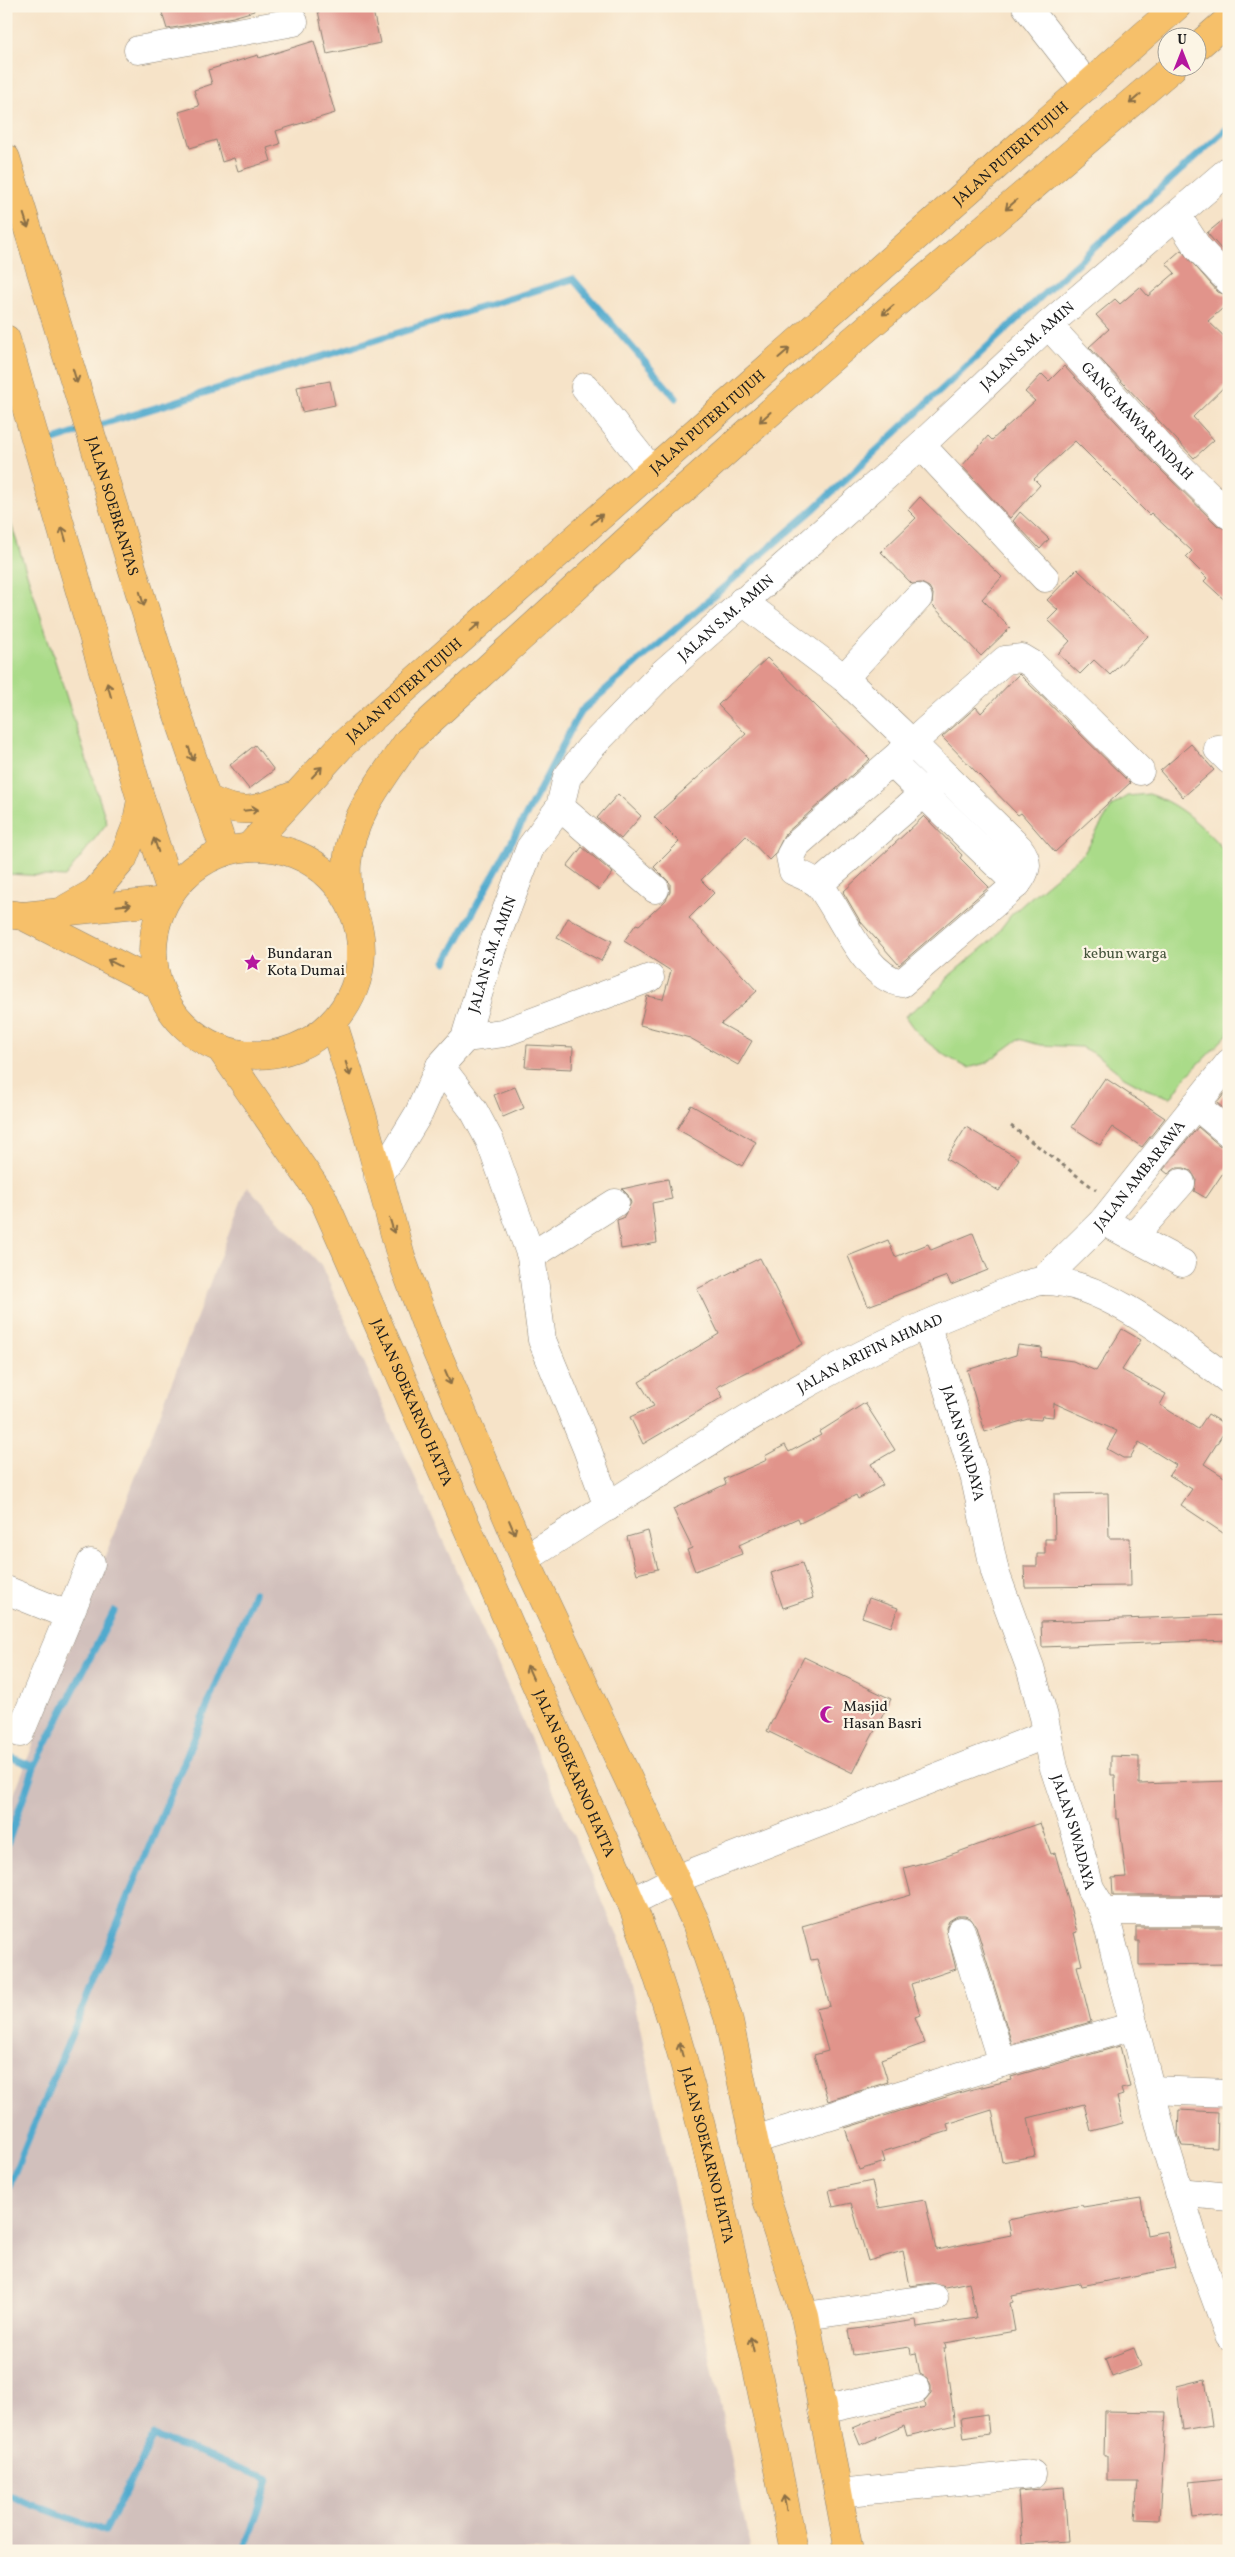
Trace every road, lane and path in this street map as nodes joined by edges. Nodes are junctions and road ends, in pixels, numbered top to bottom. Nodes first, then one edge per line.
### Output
1 (1026, 6) edge
2 (1177, 6) edge
3 (1229, 19) edge
4 (294, 22) dead end
5 (1208, 37) edge
6 (138, 50) dead end
7 (1160, 78) edge
8 (1088, 86) junction
9 (6, 158) edge
10 (1229, 170) edge
11 (1177, 216) junction
12 (1229, 281) edge
13 (1048, 325) junction
14 (6, 339) edge
15 (586, 387) dead end
16 (921, 445) junction
17 (652, 470) junction
18 (1229, 515) edge
19 (1045, 578) dead end
20 (918, 598) dead end
21 (742, 602) junction
22 (844, 678) junction
23 (912, 743) junction
24 (892, 763) junction
25 (1140, 770) dead end
26 (945, 774) junction
27 (925, 794) junction
28 (295, 795) junction
29 (206, 798) junction
30 (141, 800) junction
31 (560, 807) junction
32 (237, 849) junction
33 (819, 884) junction
34 (1017, 884) junction
35 (655, 889) dead end
36 (168, 896) junction
37 (348, 899) junction
38 (59, 912) junction
39 (15, 915) edge
40 (650, 978) dead end
41 (158, 985) junction
42 (333, 1023) junction
43 (465, 1038) junction
44 (220, 1048) junction
45 (1229, 1063) edge
46 (440, 1066) junction
47 (1195, 1105) junction
48 (1011, 1126) dead end
49 (1229, 1133) edge
50 (378, 1176) junction
51 (1182, 1183) dead end
52 (615, 1202) dead end
53 (1110, 1213) junction
54 (1134, 1236) junction
55 (531, 1256) junction
56 (1182, 1263) dead end
57 (1042, 1281) junction
58 (926, 1325) junction
59 (1229, 1380) edge
60 (608, 1507) junction
61 (525, 1559) junction
62 (92, 1563) dead end
63 (6, 1590) edge
64 (68, 1615) junction
65 (20, 1733) dead end
66 (1047, 1734) junction
67 (676, 1880) junction
68 (631, 1902) junction
69 (1104, 1911) junction
70 (1229, 1911) edge
71 (961, 1931) dead end
72 (1134, 2026) junction
73 (1002, 2063) junction
74 (1152, 2090) junction
75 (1229, 2093) edge
76 (754, 2140) junction
77 (1179, 2192) junction
78 (1229, 2197) edge
79 (934, 2298) dead end
80 (805, 2316) junction
81 (1229, 2335) edge
82 (916, 2389) dead end
83 (822, 2410) junction
84 (1032, 2474) dead end
85 (838, 2493) junction
86 (794, 2551) edge
87 (849, 2551) edge

1 - 8 street
2 - 8 main road, JALAN PUTERI TUJUH
3 - 5 main road
4 - 6 street
7 -> 37 main road
17 -> 8 main road, JALAN PUTERI TUJUH
9 -> 29 main road, JALAN SOEBRANTAS
10 - 11 street, JALAN S.M. AMIN
11 - 12 street
11 - 13 street, JALAN S.M. AMIN
13 - 16 street, JALAN S.M. AMIN
13 - 18 street, GANG MAWAR INDAH
30 -> 14 main road
15 - 17 street
16 - 19 street
16 - 21 street, JALAN S.M. AMIN
28 -> 17 main road, JALAN PUTERI TUJUH
20 - 22 street
21 - 22 street
21 - 31 street, JALAN S.M. AMIN
22 - 23 street
23 - 24 street
23 - 25 street
23 - 26 street
24 - 27 street
24 - 33 street
26 - 27 street
26 - 34 street
27 - 33 street
27 - 34 street
29 -> 28 main road
28 - 32 main road, JALAN PUTERI TUJUH
29 - 32 main road, JALAN SOEBRANTAS
36 -> 30 main road
30 - 38 main road
31 - 35 street
31 - 43 street, JALAN S.M. AMIN
32 - 36 main road
32 - 37 main road
33 - 34 street
38 -> 36 main road
36 - 41 main road
37 - 42 main road
38 - 39 main road
41 -> 39 main road
40 - 43 street
41 - 44 main road
42 - 44 main road
42 -> 50 main road
43 - 46 street, JALAN S.M. AMIN
68 -> 44 main road, JALAN SOEKARNO HATTA
45 - 47 street, JALAN AMBARAWA
46 - 50 street, JALAN S.M. AMIN
46 - 55 street
47 - 49 street
47 - 53 street, JALAN AMBARAWA
48 - 53 path
50 -> 61 main road
51 - 54 street
52 - 55 street
53 - 54 street
53 - 57 street, JALAN AMBARAWA
54 - 56 street
55 - 60 street
57 - 58 street, JALAN ARIFIN AHMAD
57 - 59 street, JALAN ARIFIN AHMAD
58 - 60 street, JALAN ARIFIN AHMAD
58 - 66 street, JALAN SWADAYA
60 - 61 street, JALAN ARIFIN AHMAD
61 - 67 main road
62 - 64 street
63 - 64 street
64 - 65 street
66 - 67 street
66 - 69 street, JALAN SWADAYA
67 - 68 street
67 - 76 main road
86 -> 68 main road, JALAN SOEKARNO HATTA
69 - 70 street
69 - 72 street, JALAN SWADAYA
71 - 73 street
72 - 73 street
72 - 74 street, JALAN SWADAYA
73 - 76 street
74 - 75 street
74 - 77 street, JALAN SWADAYA
76 - 80 main road
77 - 78 street
77 - 81 street, JALAN SWADAYA
79 - 80 street
80 - 83 main road
82 - 83 street
83 - 85 main road
84 - 85 street
85 - 87 main road

